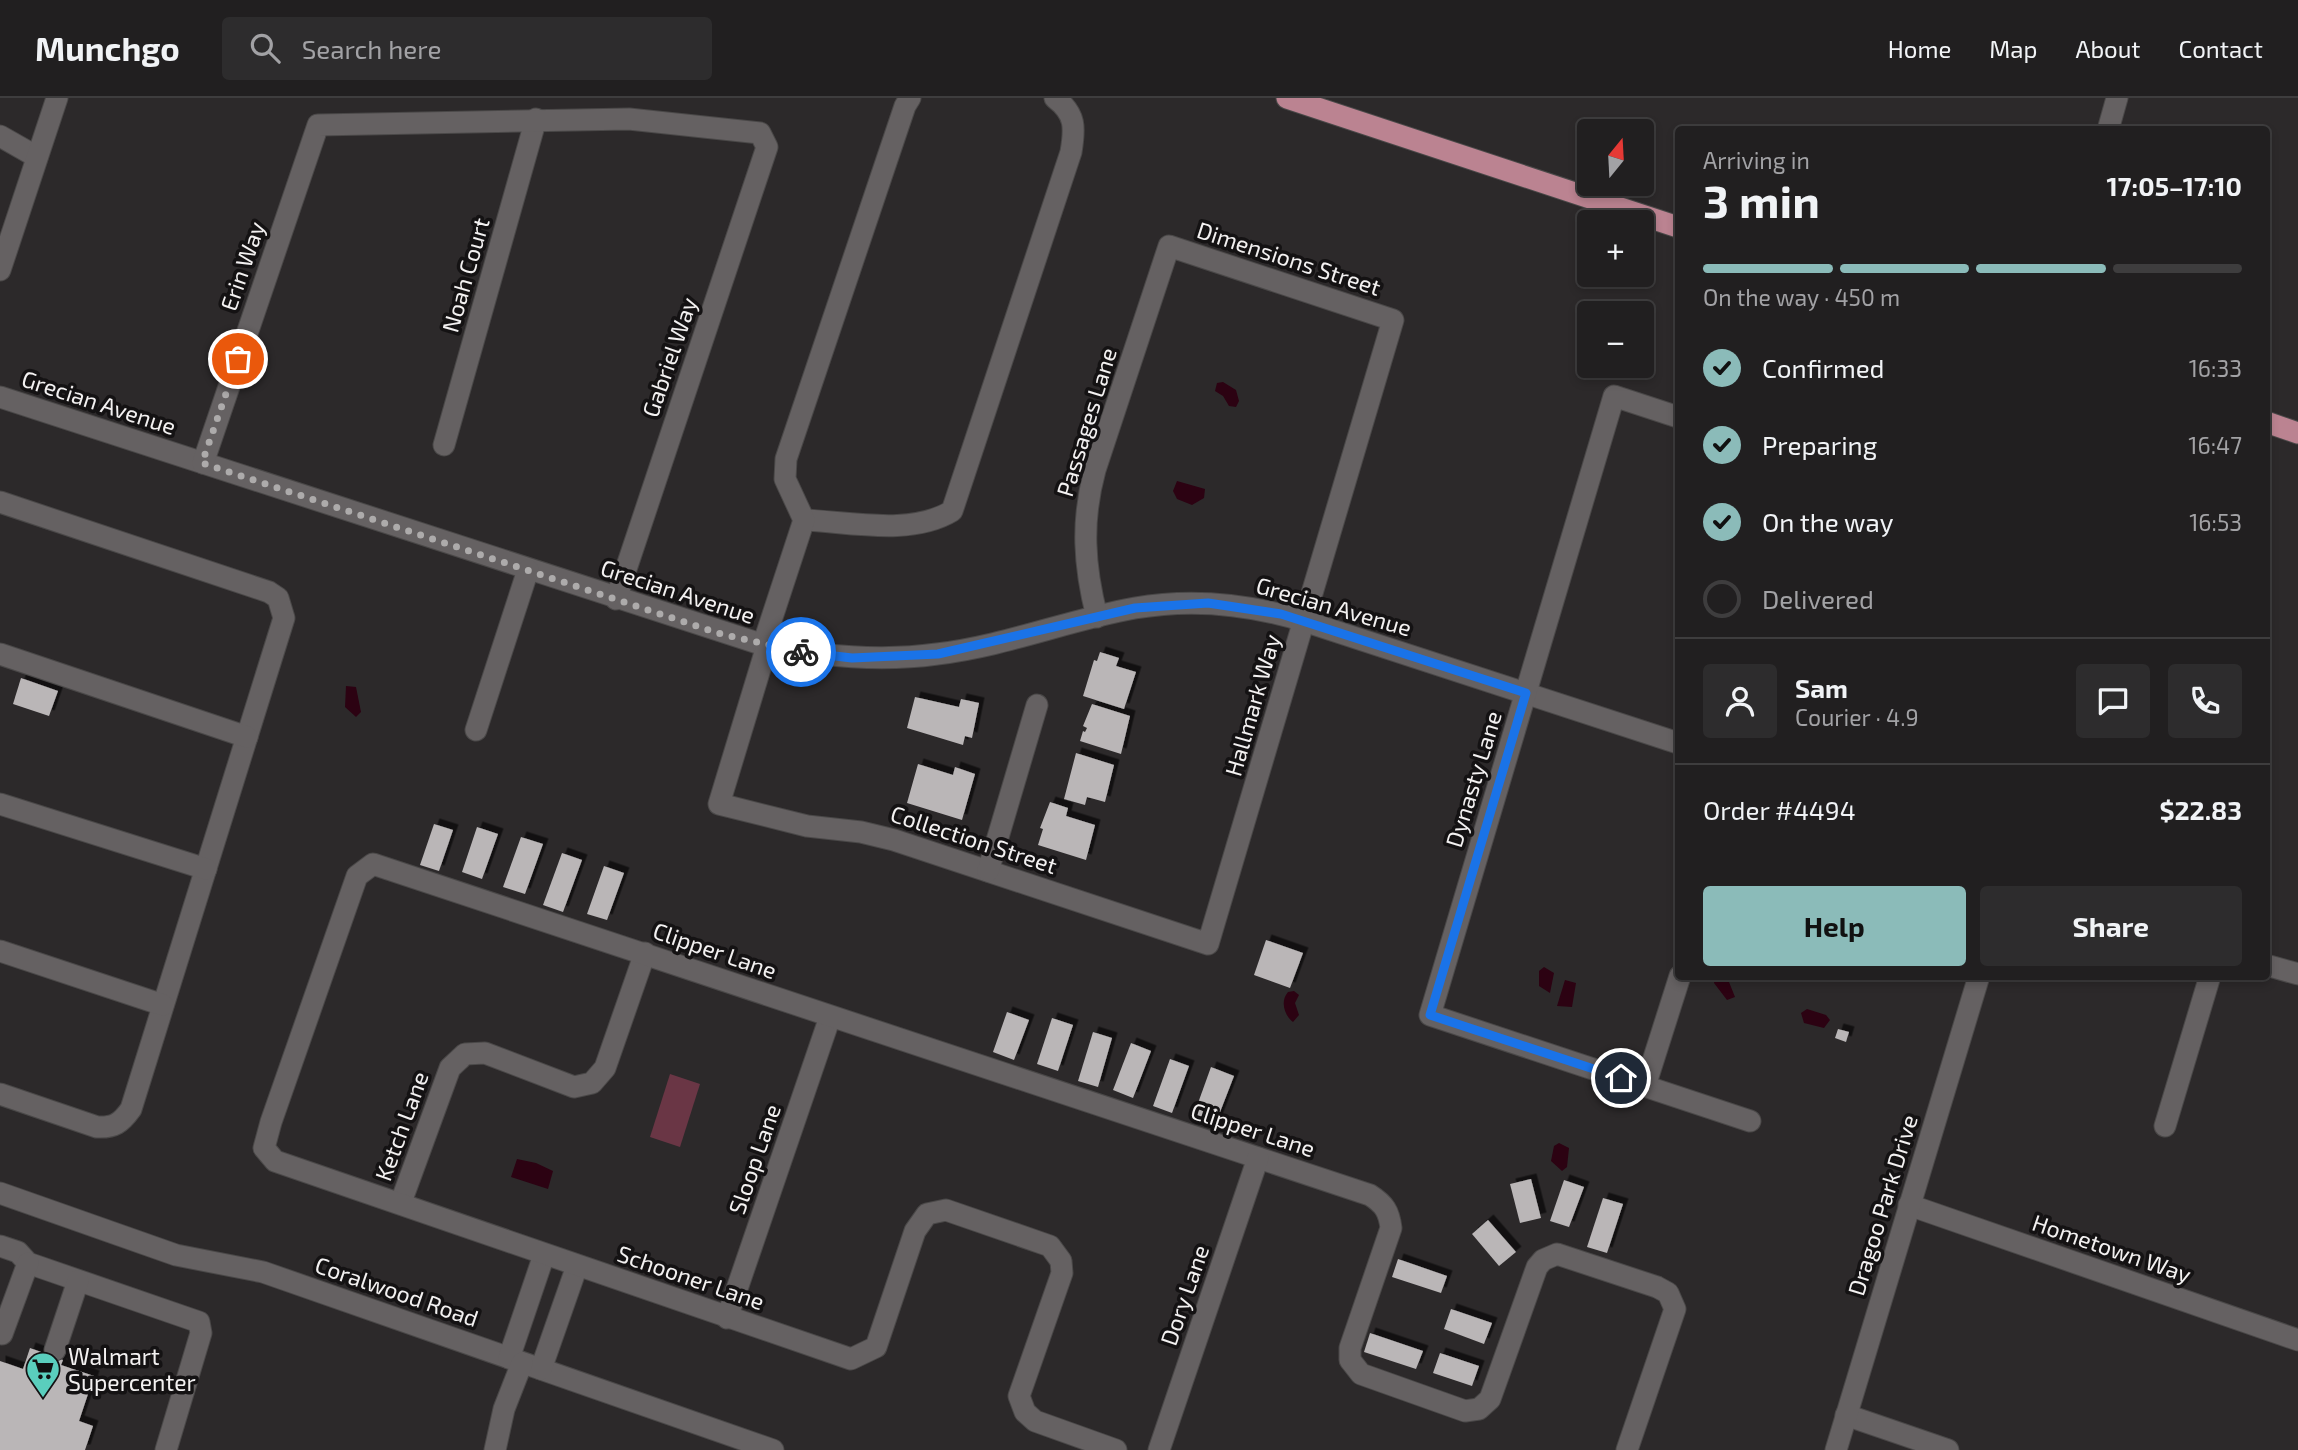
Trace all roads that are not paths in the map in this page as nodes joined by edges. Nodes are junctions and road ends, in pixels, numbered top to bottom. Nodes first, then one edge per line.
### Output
1 (57, 98) edge
2 (910, 98) edge
3 (1055, 98) edge
4 (1287, 98) edge
5 (2117, 98) edge
6 (1340, 106) edge
7 (536, 119) junction
8 (2109, 126) edge
9 (0, 136) edge
10 (37, 157) junction
11 (1675, 225) edge
12 (1169, 246) joint
13 (0, 270) edge
14 (1393, 320) joint
15 (0, 397) edge
16 (1675, 416) edge
17 (2270, 423) edge
18 (2298, 433) edge
19 (444, 445) dead end
20 (202, 463) junction
21 (0, 502) edge
22 (804, 520) junction
23 (528, 570) junction
24 (616, 599) junction
25 (1097, 617) junction
26 (1304, 621) junction
27 (765, 646) junction
28 (0, 654) edge
29 (1526, 693) junction
30 (1037, 705) dead end
31 (476, 730) dead end
32 (247, 737) junction
33 (1675, 742) edge
34 (0, 804) edge
35 (373, 863) joint
36 (205, 870) junction
37 (988, 871) junction
38 (1208, 944) joint
39 (0, 951) edge
40 (645, 953) junction
41 (2270, 966) edge
42 (2298, 974) edge
43 (1679, 980) edge
44 (1978, 980) edge
45 (2209, 980) edge
46 (163, 1005) junction
47 (830, 1017) junction
48 (1645, 1086) junction
49 (0, 1094) edge
50 (1749, 1121) dead end
51 (2165, 1126) dead end
52 (1258, 1158) junction
53 (0, 1193) edge
54 (401, 1202) junction
55 (1909, 1205) junction
56 (0, 1246) edge
57 (544, 1255) junction
58 (28, 1263) junction
59 (577, 1266) junction
60 (78, 1281) junction
61 (727, 1318) junction
62 (2, 1334) dead end
63 (2298, 1340) edge
64 (55, 1350) dead end
65 (524, 1363) junction
66 (1846, 1415) junction
67 (166, 1450) edge
68 (495, 1450) edge
69 (773, 1450) edge
70 (1116, 1450) edge
71 (1159, 1450) edge
72 (1627, 1450) edge
73 (1836, 1450) edge
74 (1948, 1450) edge

1 - 10 street
2 - 22 street
3 - 22 street
4 - 6 main road
5 - 8 street
6 - 11 main road
7 - 19 street, Noah Court
7 - 20 street, Erin Way
7 - 24 street, Gabriel Way
9 - 10 street
10 - 13 street
12 - 14 street, Dimensions Street
12 - 25 street, Passages Lane
14 - 26 street, Hallmark Way
15 - 20 street, Grecian Avenue
16 - 29 street, Dynasty Lane
17 - 18 main road
20 - 23 street, Grecian Avenue
21 - 32 street
22 - 27 street
23 - 24 street, Grecian Avenue
23 - 31 street
24 - 27 street, Grecian Avenue
25 - 26 street, Grecian Avenue
25 - 27 street, Grecian Avenue
26 - 29 street, Grecian Avenue
26 - 38 street, Hallmark Way
27 - 37 street, Collection Street
28 - 32 street
29 - 33 street, Grecian Avenue
29 - 48 street, Dynasty Lane
30 - 37 street
32 - 36 street
34 - 36 street
35 - 40 street, Clipper Lane
35 - 54 street, Schooner Lane
36 - 46 street
37 - 38 street, Collection Street
39 - 46 street
40 - 47 street, Clipper Lane
40 - 54 street, Ketch Lane
41 - 42 street
43 - 48 street
44 - 55 street, Dragoo Park Drive
45 - 51 street
46 - 49 street
47 - 52 street, Clipper Lane
47 - 61 street, Sloop Lane
48 - 50 street
52 - 71 street, Dory Lane
52 - 72 street, Clipper Lane
53 - 65 street, Coralwood Road
54 - 57 street, Schooner Lane
55 - 63 street, Hometown Way
55 - 66 street, Dragoo Park Drive
56 - 58 street
57 - 59 street, Schooner Lane
57 - 65 street
58 - 60 street
58 - 62 street
59 - 61 street, Schooner Lane
59 - 65 street
60 - 64 street
60 - 67 street
61 - 70 street, Schooner Lane
65 - 68 street
65 - 69 street, Coralwood Road
66 - 73 street, Dragoo Park Drive
66 - 74 street

